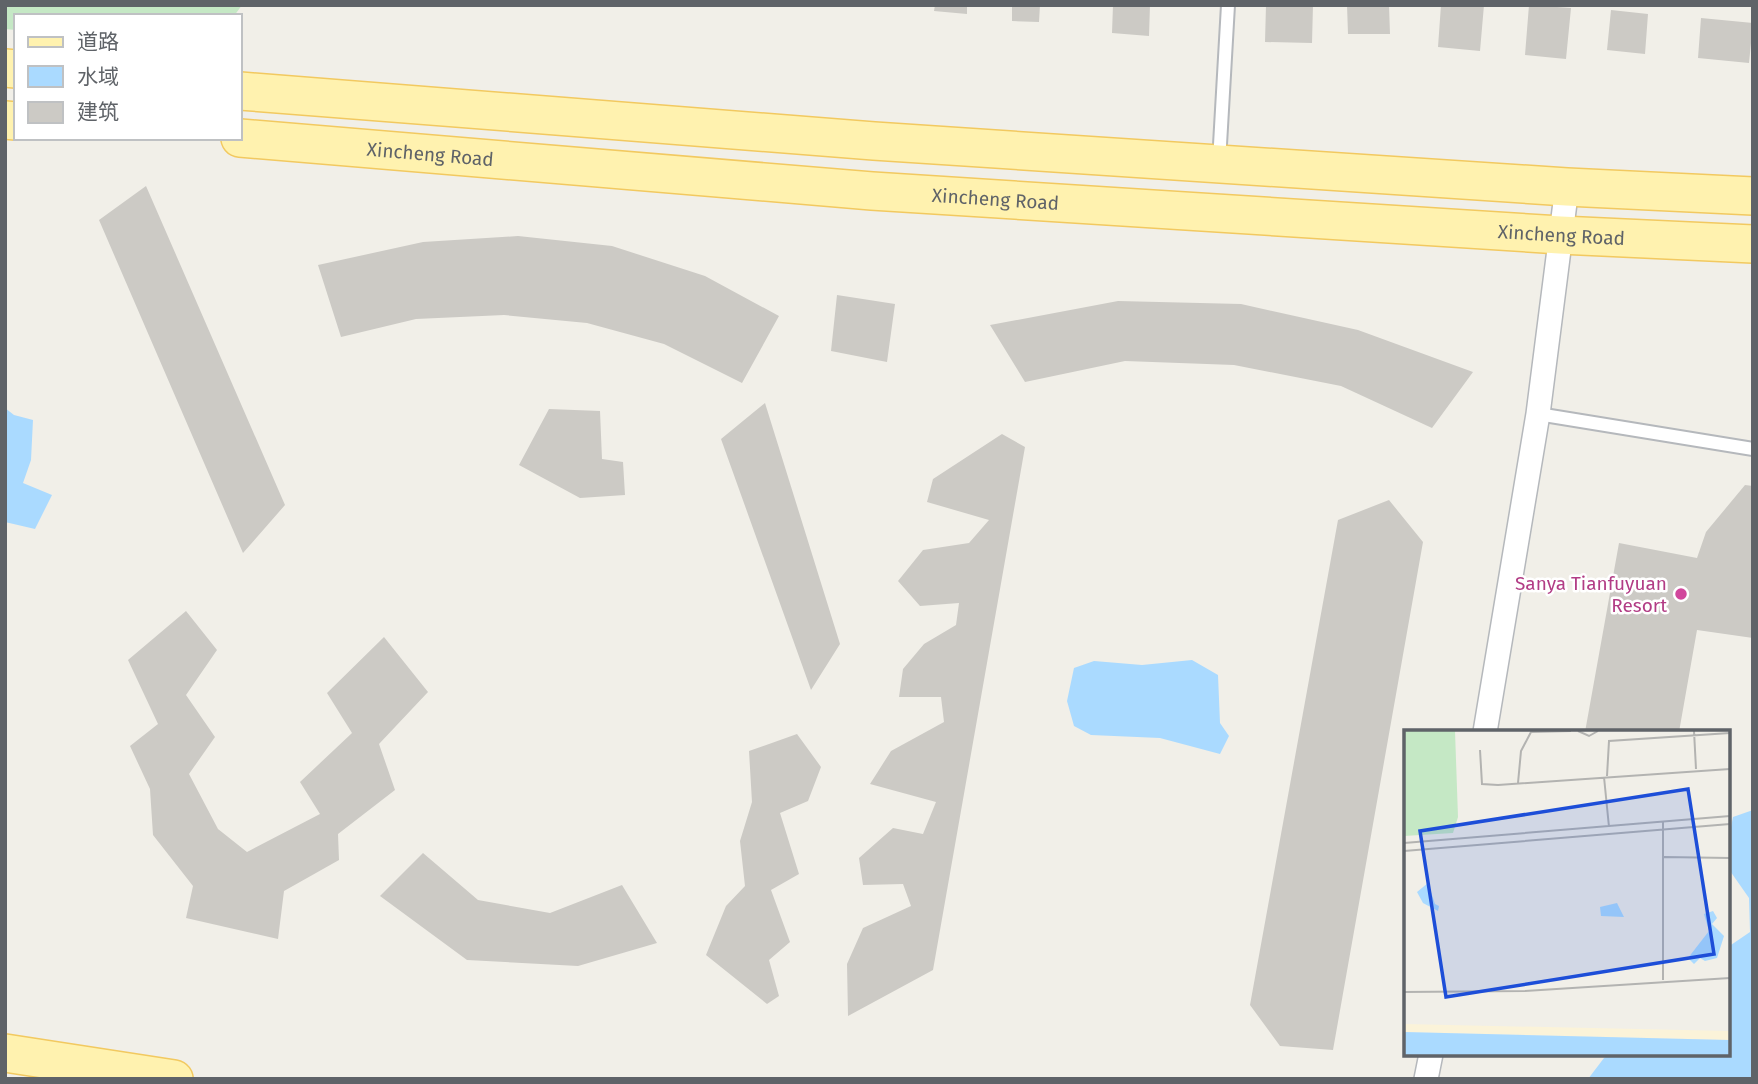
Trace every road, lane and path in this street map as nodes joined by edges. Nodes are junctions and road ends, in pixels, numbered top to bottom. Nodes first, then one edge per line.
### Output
1 (1228, 5) edge
2 (242, 91) edge
3 (242, 138) edge
4 (1218, 165) junction
5 (1567, 187) junction
6 (1753, 196) edge
7 (1560, 235) junction
8 (1753, 244) edge
9 (1538, 414) junction
10 (1753, 449) edge
11 (1485, 730) edge
12 (5, 1053) edge
13 (1430, 1056) edge
14 (174, 1079) edge
15 (1426, 1079) edge

1 - 4 lane
2 - 4 main road
3 - 7 main road, Xincheng Road
4 - 5 main road
5 - 6 main road
5 - 7 street
7 - 8 main road, Xincheng Road
7 - 9 street
9 - 10 lane
9 - 11 street
12 - 14 main road
13 - 15 street

